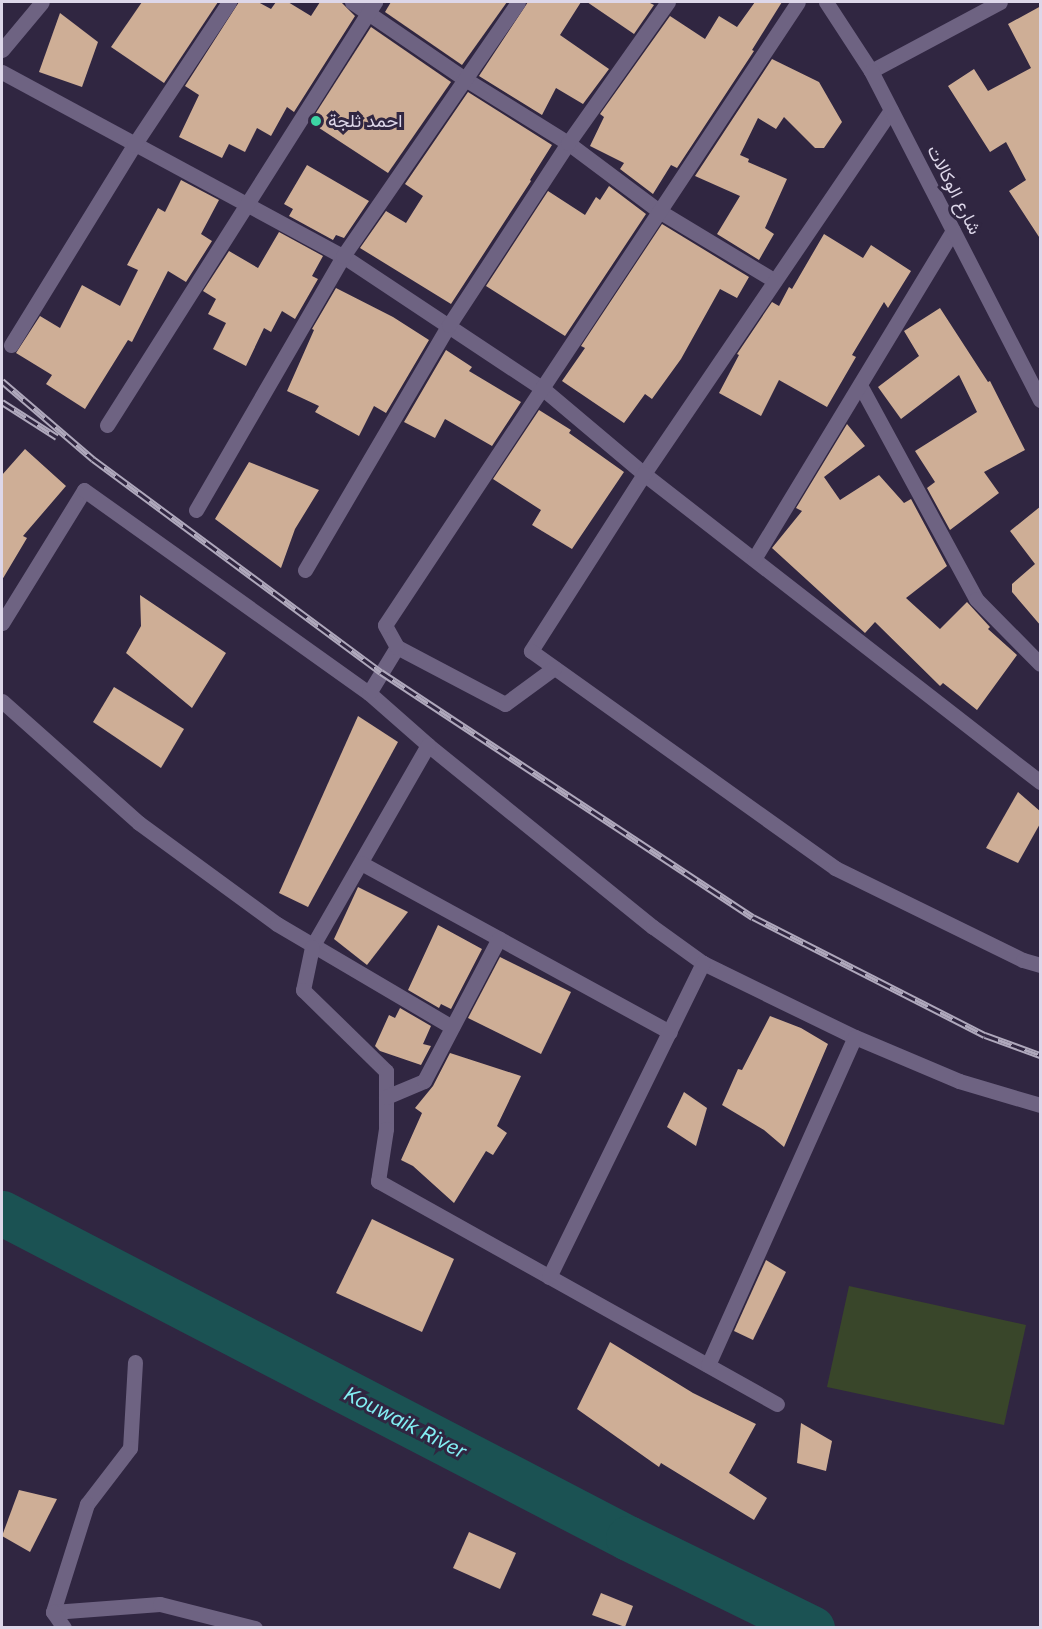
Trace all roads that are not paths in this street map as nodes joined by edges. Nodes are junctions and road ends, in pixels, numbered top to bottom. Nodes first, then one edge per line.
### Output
1 (42, 2) edge
2 (229, 2) edge
3 (352, 2) edge
4 (518, 2) edge
5 (668, 2) edge
6 (798, 2) edge
7 (826, 2) edge
8 (999, 2) edge
9 (372, 6) edge
10 (2, 50) edge
11 (2, 72) edge
12 (871, 72) junction
13 (465, 79) junction
14 (891, 110) junction
15 (568, 143) junction
16 (134, 145) junction
17 (246, 203) junction
18 (659, 211) junction
19 (953, 231) junction
20 (343, 256) junction
21 (775, 281) junction
22 (449, 325) junction
23 (11, 345) dead end
24 (860, 385) junction
25 (542, 388) junction
26 (1041, 400) edge
27 (107, 424) dead end
28 (644, 474) junction
29 (196, 510) dead end
30 (754, 559) junction
31 (305, 570) dead end
32 (2, 623) edge
33 (397, 647) junction
34 (1041, 664) edge
35 (554, 668) junction
36 (369, 693) junction
37 (2, 701) edge
38 (428, 745) junction
39 (1041, 782) edge
40 (361, 863) junction
41 (499, 938) junction
42 (312, 947) junction
43 (703, 963) junction
44 (1041, 965) edge
45 (452, 1027) junction
46 (670, 1032) junction
47 (855, 1037) junction
48 (386, 1097) junction
49 (1041, 1105) edge
50 (549, 1277) junction
51 (135, 1362) dead end
52 (708, 1365) junction
53 (777, 1404) dead end
54 (53, 1612) junction
55 (64, 1628) edge
56 (255, 1628) edge

1 - 10 street
2 - 16 street
3 - 9 street
4 - 13 street
5 - 15 street
6 - 18 street
7 - 12 street, شارع الوكالات
8 - 12 street
9 - 13 street
9 - 17 street
11 - 16 street
12 - 14 street, شارع الوكالات
13 - 15 street
13 - 20 street
14 - 19 street, شارع الوكالات
14 - 21 street
15 - 18 street
15 - 22 street
16 - 17 street
16 - 23 street
17 - 20 street
17 - 27 street
18 - 21 street
18 - 25 street
19 - 24 street
19 - 26 street, شارع الوكالات
20 - 22 street
20 - 29 street
21 - 28 street
22 - 25 street
22 - 31 street
24 - 30 street
24 - 34 street
25 - 28 street
25 - 33 street
28 - 30 street
28 - 35 street
30 - 39 street
32 - 36 street
33 - 35 street
33 - 36 street
35 - 44 street
36 - 38 street
37 - 42 street
38 - 40 street
38 - 43 street
40 - 41 street
40 - 42 street
41 - 45 street
41 - 46 street
42 - 45 street
42 - 48 street
43 - 46 street
43 - 47 street
45 - 48 street
46 - 50 street
47 - 49 street
47 - 52 street
48 - 50 street
50 - 52 street
51 - 54 street
52 - 53 street
54 - 55 street
54 - 56 street

